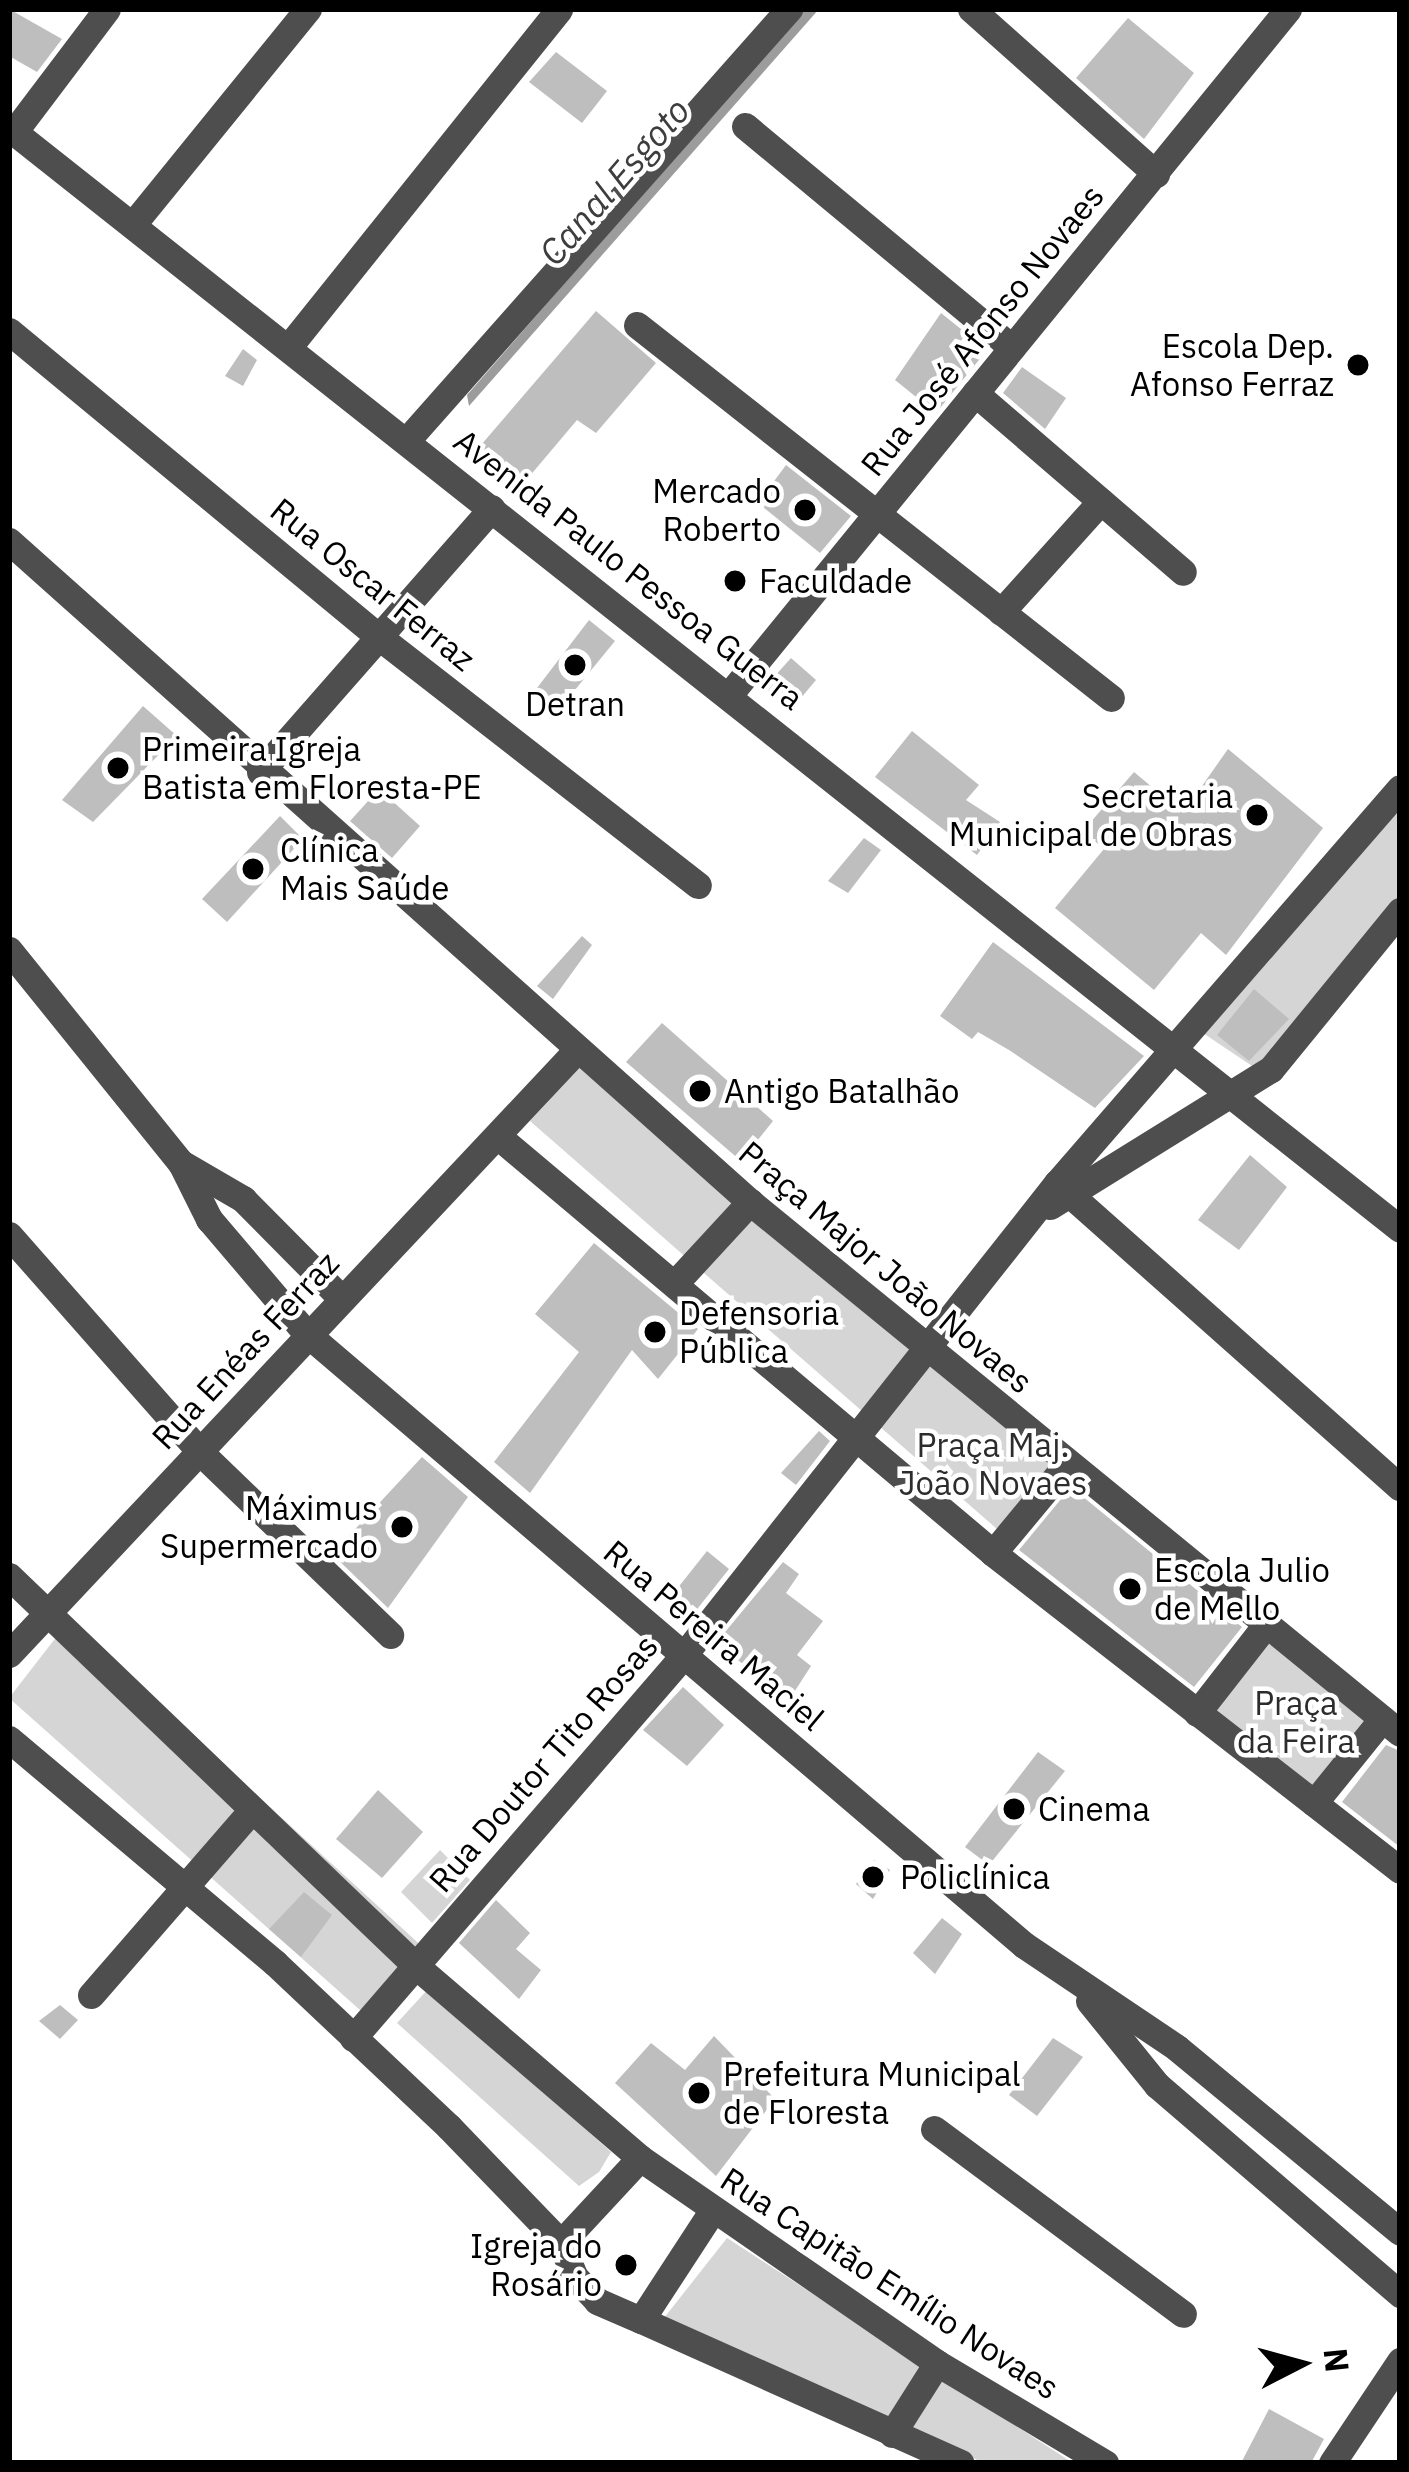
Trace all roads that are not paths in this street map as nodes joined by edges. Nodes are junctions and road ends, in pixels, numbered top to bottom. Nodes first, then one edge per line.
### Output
1 (107, 9) edge
2 (308, 9) edge
3 (789, 9) edge
4 (971, 9) edge
5 (1288, 9) edge
6 (555, 10) edge
7 (745, 126) dead end
8 (11, 130) edge
9 (1156, 174) junction
10 (134, 223) junction
11 (637, 325) dead end
12 (9, 332) edge
13 (291, 344) junction
14 (1012, 348) junction
15 (975, 393) junction
16 (408, 439) junction
17 (1101, 501) junction
18 (492, 508) junction
19 (878, 513) junction
20 (9, 541) edge
21 (1184, 572) dead end
22 (1001, 612) junction
23 (382, 640) junction
24 (729, 694) junction
25 (1112, 698) dead end
26 (260, 772) junction
27 (1400, 788) edge
28 (698, 885) dead end
29 (1400, 911) edge
30 (9, 950) edge
31 (1175, 1046) junction
32 (578, 1050) junction
33 (1227, 1092) junction
34 (500, 1138) junction
35 (181, 1162) junction
36 (1063, 1188) junction
37 (750, 1202) junction
38 (1400, 1229) edge
39 (9, 1235) edge
40 (677, 1281) junction
41 (340, 1298) junction
42 (306, 1333) junction
43 (929, 1351) junction
44 (856, 1434) junction
45 (200, 1452) junction
46 (1066, 1465) junction
47 (1395, 1472) edge
48 (993, 1552) junction
49 (9, 1576) edge
50 (46, 1616) junction
51 (1265, 1626) junction
52 (390, 1635) dead end
53 (9, 1654) edge
54 (683, 1656) junction
55 (1197, 1712) junction
56 (1391, 1726) edge
57 (9, 1739) edge
58 (1313, 1803) junction
59 (251, 1811) junction
60 (1400, 1870) edge
61 (183, 1888) junction
62 (416, 1966) junction
63 (1079, 1989) junction
64 (91, 1995) dead end
65 (353, 2038) junction
66 (934, 2129) dead end
67 (1305, 2151) junction
68 (640, 2158) junction
69 (1274, 2190) junction
70 (712, 2211) junction
71 (1400, 2232) edge
72 (561, 2243) junction
73 (1400, 2294) edge
74 (1183, 2314) dead end
75 (641, 2320) junction
76 (1400, 2361) edge
77 (937, 2362) junction
78 (892, 2434) junction
79 (960, 2463) edge
80 (1106, 2463) edge
81 (1332, 2463) edge

1 - 8 street
2 - 10 street
3 - 16 street
4 - 9 street
5 - 9 street, Rua José Afonso Novaes
6 - 13 street
7 - 14 street
8 - 10 street, Avenida Paulo Pessoa Guerra
9 - 14 street, Rua José Afonso Novaes
10 - 13 street, Avenida Paulo Pessoa Guerra
11 - 19 street
12 - 23 street, Rua Oscar Ferraz
13 - 16 street, Avenida Paulo Pessoa Guerra
14 - 15 street, Rua José Afonso Novaes
15 - 17 street
15 - 19 street, Rua José Afonso Novaes
16 - 18 street, Avenida Paulo Pessoa Guerra
17 - 21 street
17 - 22 street
18 - 23 street
18 - 24 street, Avenida Paulo Pessoa Guerra
19 - 22 street
19 - 24 street, Rua José Afonso Novaes
20 - 26 street, Praça Major João Novaes
22 - 25 street
23 - 26 street
23 - 28 street, Rua Oscar Ferraz
24 - 31 street, Avenida Paulo Pessoa Guerra
26 - 32 street, Praça Major João Novaes
27 - 31 street, Rua Doutor Tito Rosas
29 - 33 street
30 - 35 street
31 - 33 street, Avenida Paulo Pessoa Guerra
31 - 36 street, Rua Doutor Tito Rosas
32 - 34 street, Rua Enéas Ferraz
32 - 37 street, Praça Major João Novaes
33 - 36 street
33 - 38 street, Avenida Paulo Pessoa Guerra
34 - 40 street
34 - 41 street, Rua Enéas Ferraz
35 - 41 street
35 - 42 street, Rua Pereira Maciel
36 - 43 street, Rua Doutor Tito Rosas
36 - 47 street
37 - 40 street
37 - 43 street, Praça Major João Novaes
39 - 45 street
40 - 44 street
41 - 42 street, Rua Enéas Ferraz
42 - 45 street, Rua Enéas Ferraz
42 - 54 street, Rua Pereira Maciel
43 - 44 street, Rua Doutor Tito Rosas
43 - 46 street, Praça Major João Novaes
44 - 48 street
44 - 54 street, Rua Doutor Tito Rosas
45 - 50 street, Rua Enéas Ferraz
45 - 52 street
46 - 48 street
46 - 51 street, Praça Major João Novaes
48 - 55 street
49 - 50 street, Rua Capitão Emílio Novaes
50 - 53 street, Rua Enéas Ferraz
50 - 59 street, Rua Capitão Emílio Novaes
51 - 55 street
51 - 56 street, Praça Major João Novaes
54 - 62 street, Rua Doutor Tito Rosas
54 - 63 street, Rua Pereira Maciel
55 - 58 street
56 - 58 street
57 - 61 street
58 - 60 street
59 - 61 street
59 - 62 street, Rua Capitão Emílio Novaes
61 - 64 street
61 - 65 street
62 - 65 street, Rua Doutor Tito Rosas
62 - 68 street, Rua Capitão Emílio Novaes
63 - 67 street, Rua Pereira Maciel
63 - 69 street, Rua Pereira Maciel
65 - 72 street
66 - 74 street
67 - 69 street
67 - 71 street, Rua Pereira Maciel
68 - 70 street, Rua Capitão Emílio Novaes
68 - 72 street
69 - 73 street, Rua Pereira Maciel
70 - 75 street
70 - 77 street, Rua Capitão Emílio Novaes
72 - 75 street
75 - 78 street
76 - 81 street
77 - 78 street
77 - 80 street, Rua Capitão Emílio Novaes
78 - 79 street

